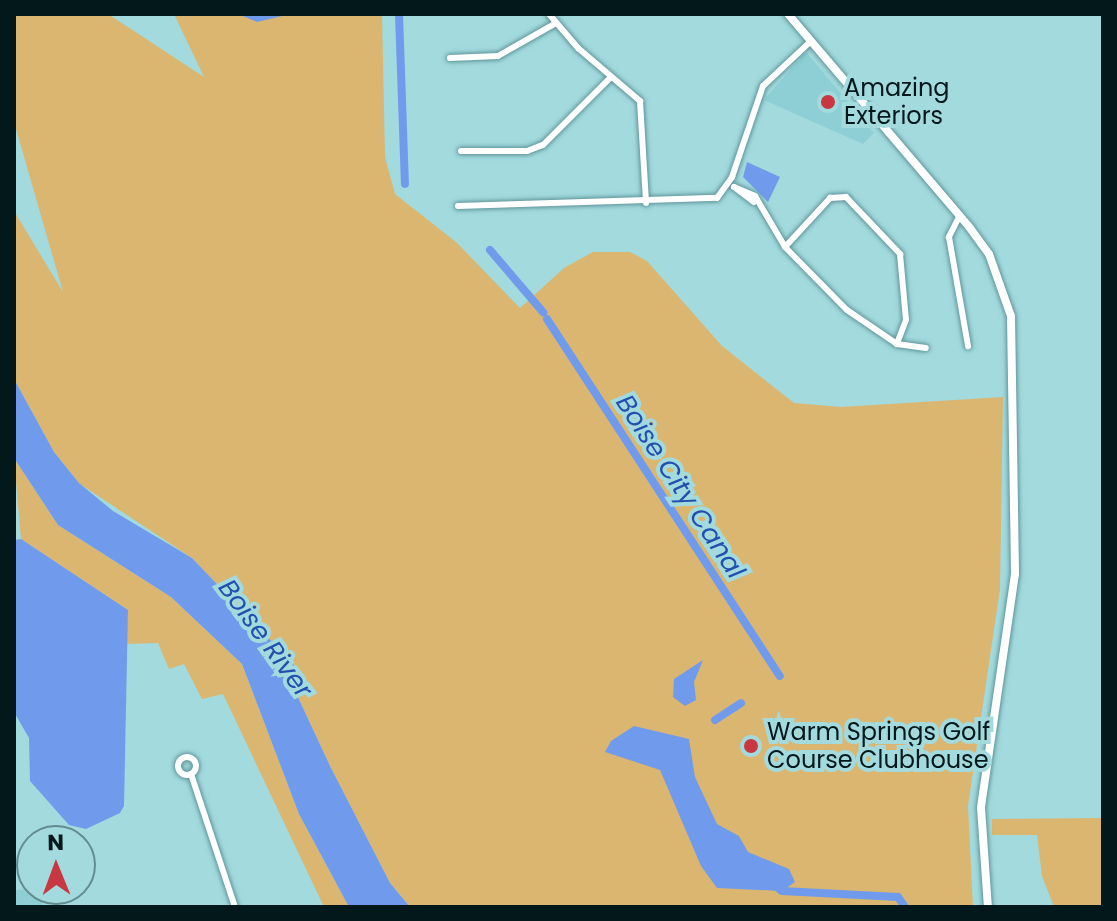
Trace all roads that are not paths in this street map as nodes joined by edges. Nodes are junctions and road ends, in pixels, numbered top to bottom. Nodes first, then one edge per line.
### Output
1 (549, 14) edge
2 (788, 14) edge
3 (556, 23) junction
4 (811, 41) junction
5 (450, 58) dead end
6 (611, 77) junction
7 (461, 151) dead end
8 (731, 186) junction
9 (646, 203) junction
10 (458, 206) dead end
11 (960, 215) junction
12 (785, 247) junction
13 (897, 344) junction
14 (968, 346) dead end
15 (926, 348) dead end
16 (191, 774) dead end
17 (235, 907) edge
18 (988, 907) edge

1 - 3 street
2 - 4 street
3 - 5 street
3 - 6 street
4 - 8 street
4 - 11 street
6 - 7 street
6 - 9 street
8 - 9 street
8 - 12 street
9 - 10 street
11 - 14 street
11 - 18 street
12 - 13 street
12 - 13 street
13 - 15 street
16 - 17 street

